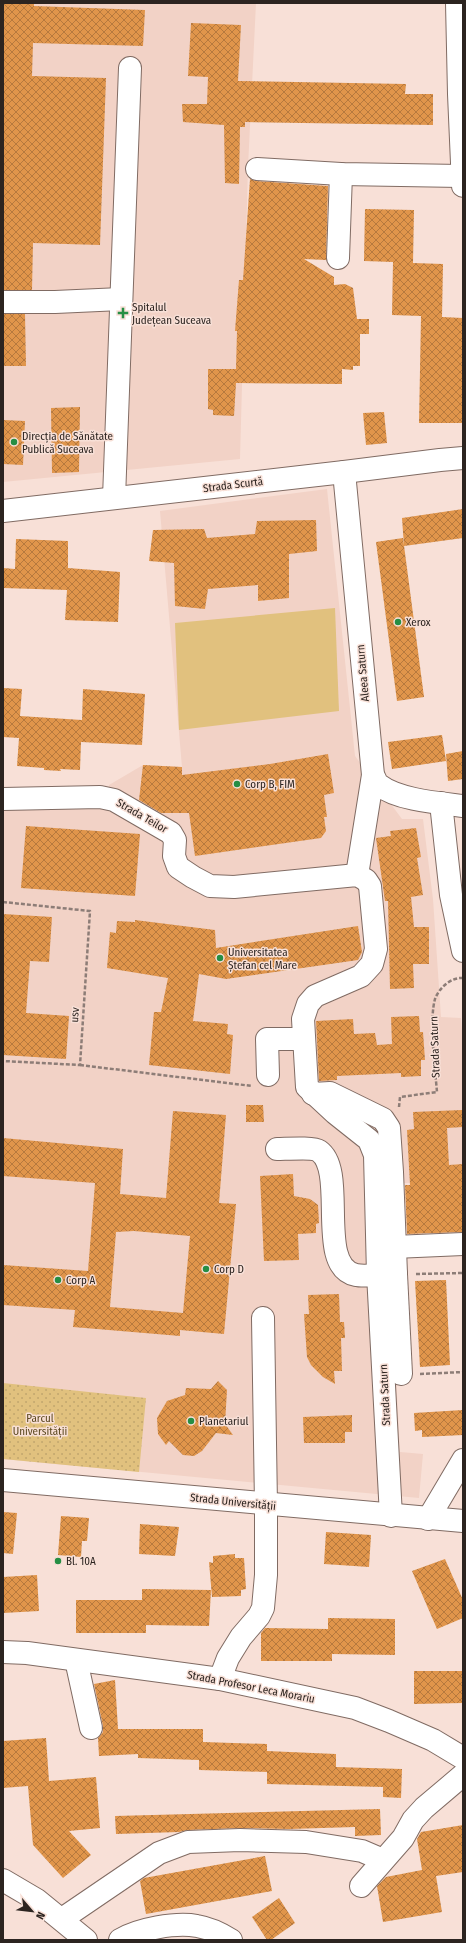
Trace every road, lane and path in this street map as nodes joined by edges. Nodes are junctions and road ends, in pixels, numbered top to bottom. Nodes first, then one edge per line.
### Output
1 (457, 3) edge
2 (130, 68) dead end
3 (461, 94) edge
4 (257, 169) dead end
5 (341, 174) junction
6 (462, 181) edge
7 (338, 258) dead end
8 (121, 299) junction
9 (3, 302) edge
10 (463, 458) edge
11 (344, 472) junction
12 (114, 498) junction
13 (3, 511) edge
14 (373, 775) junction
15 (3, 799) edge
16 (441, 803) junction
17 (463, 806) edge
18 (361, 878) junction
19 (3, 902) edge
20 (463, 951) edge
21 (463, 978) edge
22 (304, 1039) junction
23 (3, 1061) edge
24 (80, 1065) junction
25 (263, 1081) joint
26 (313, 1094) junction
27 (399, 1112) dead end
28 (277, 1149) dead end
29 (463, 1244) edge
30 (394, 1247) junction
31 (463, 1273) edge
32 (387, 1274) junction
33 (263, 1318) dead end
34 (463, 1372) edge
35 (401, 1374) joint
36 (463, 1460) edge
37 (3, 1480) edge
38 (266, 1505) junction
39 (391, 1516) junction
40 (428, 1519) junction
41 (463, 1521) edge
42 (3, 1652) edge
43 (76, 1660) junction
44 (220, 1679) junction
45 (91, 1728) dead end
46 (463, 1758) edge
47 (463, 1775) edge
48 (383, 1860) junction
49 (361, 1886) dead end
50 (7, 1888) edge
51 (62, 1919) junction
52 (86, 1940) edge
53 (120, 1940) edge
54 (231, 1940) edge

1 - 3 street
2 - 8 street
3 - 6 street
4 - 5 street
5 - 6 street
5 - 7 street
8 - 9 street
8 - 12 street
10 - 11 street, Strada Scurtă
11 - 12 street, Strada Scurtă
11 - 14 street, Aleea Saturn
12 - 13 street, Strada Scurtă
14 - 16 street
14 - 18 street, Aleea Saturn
15 - 18 street, Strada Teilor
16 - 17 street
16 - 20 street
18 - 22 street
19 - 24 path, usv
21 - 27 path, Strada Saturn
22 - 25 street
22 - 26 street
23 - 24 path
24 - 25 path
26 - 30 street
26 - 32 street
28 - 32 street
29 - 30 street
30 - 32 street
31 - 32 path
32 - 35 street
32 - 39 street, Strada Saturn
33 - 38 street
34 - 35 path
36 - 40 street
37 - 38 street, Strada Universității
38 - 39 street, Strada Universității
38 - 44 street
39 - 40 street, Strada Universității
40 - 41 street, Strada Universității
42 - 43 street, Strada Profesor Leca Morariu
43 - 44 street, Strada Profesor Leca Morariu
43 - 45 street
44 - 46 street, Strada Profesor Leca Morariu
47 - 48 street
48 - 49 street
48 - 51 street
50 - 51 street
51 - 52 street
53 - 54 street

